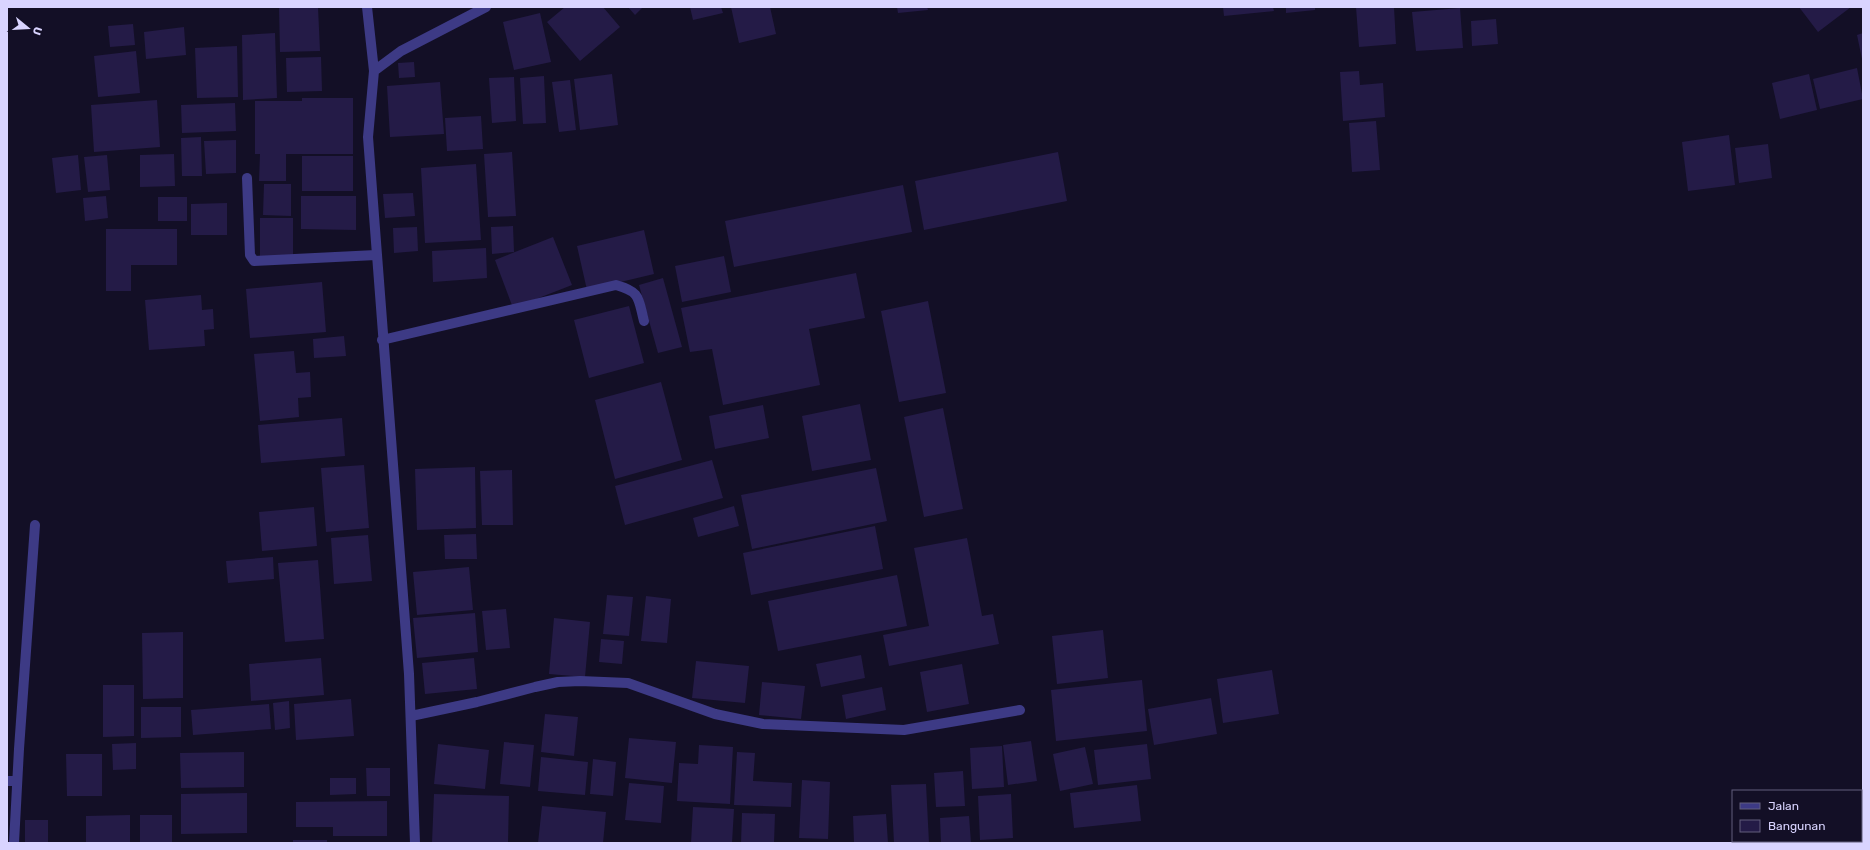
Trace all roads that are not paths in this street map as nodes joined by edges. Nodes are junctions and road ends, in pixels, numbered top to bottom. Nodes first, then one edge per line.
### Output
1 (367, 7) edge
2 (486, 7) edge
3 (374, 71) junction
4 (247, 178) dead end
5 (376, 255) junction
6 (644, 322) dead end
7 (382, 340) junction
8 (35, 525) dead end
9 (1020, 710) dead end
10 (411, 716) junction
11 (12, 781) edge
12 (14, 843) edge
13 (415, 843) edge

1 - 3 street
2 - 3 street
3 - 5 street
4 - 5 street
5 - 7 street
6 - 7 street
7 - 10 street
8 - 11 street
9 - 10 street
10 - 13 street
11 - 12 street

